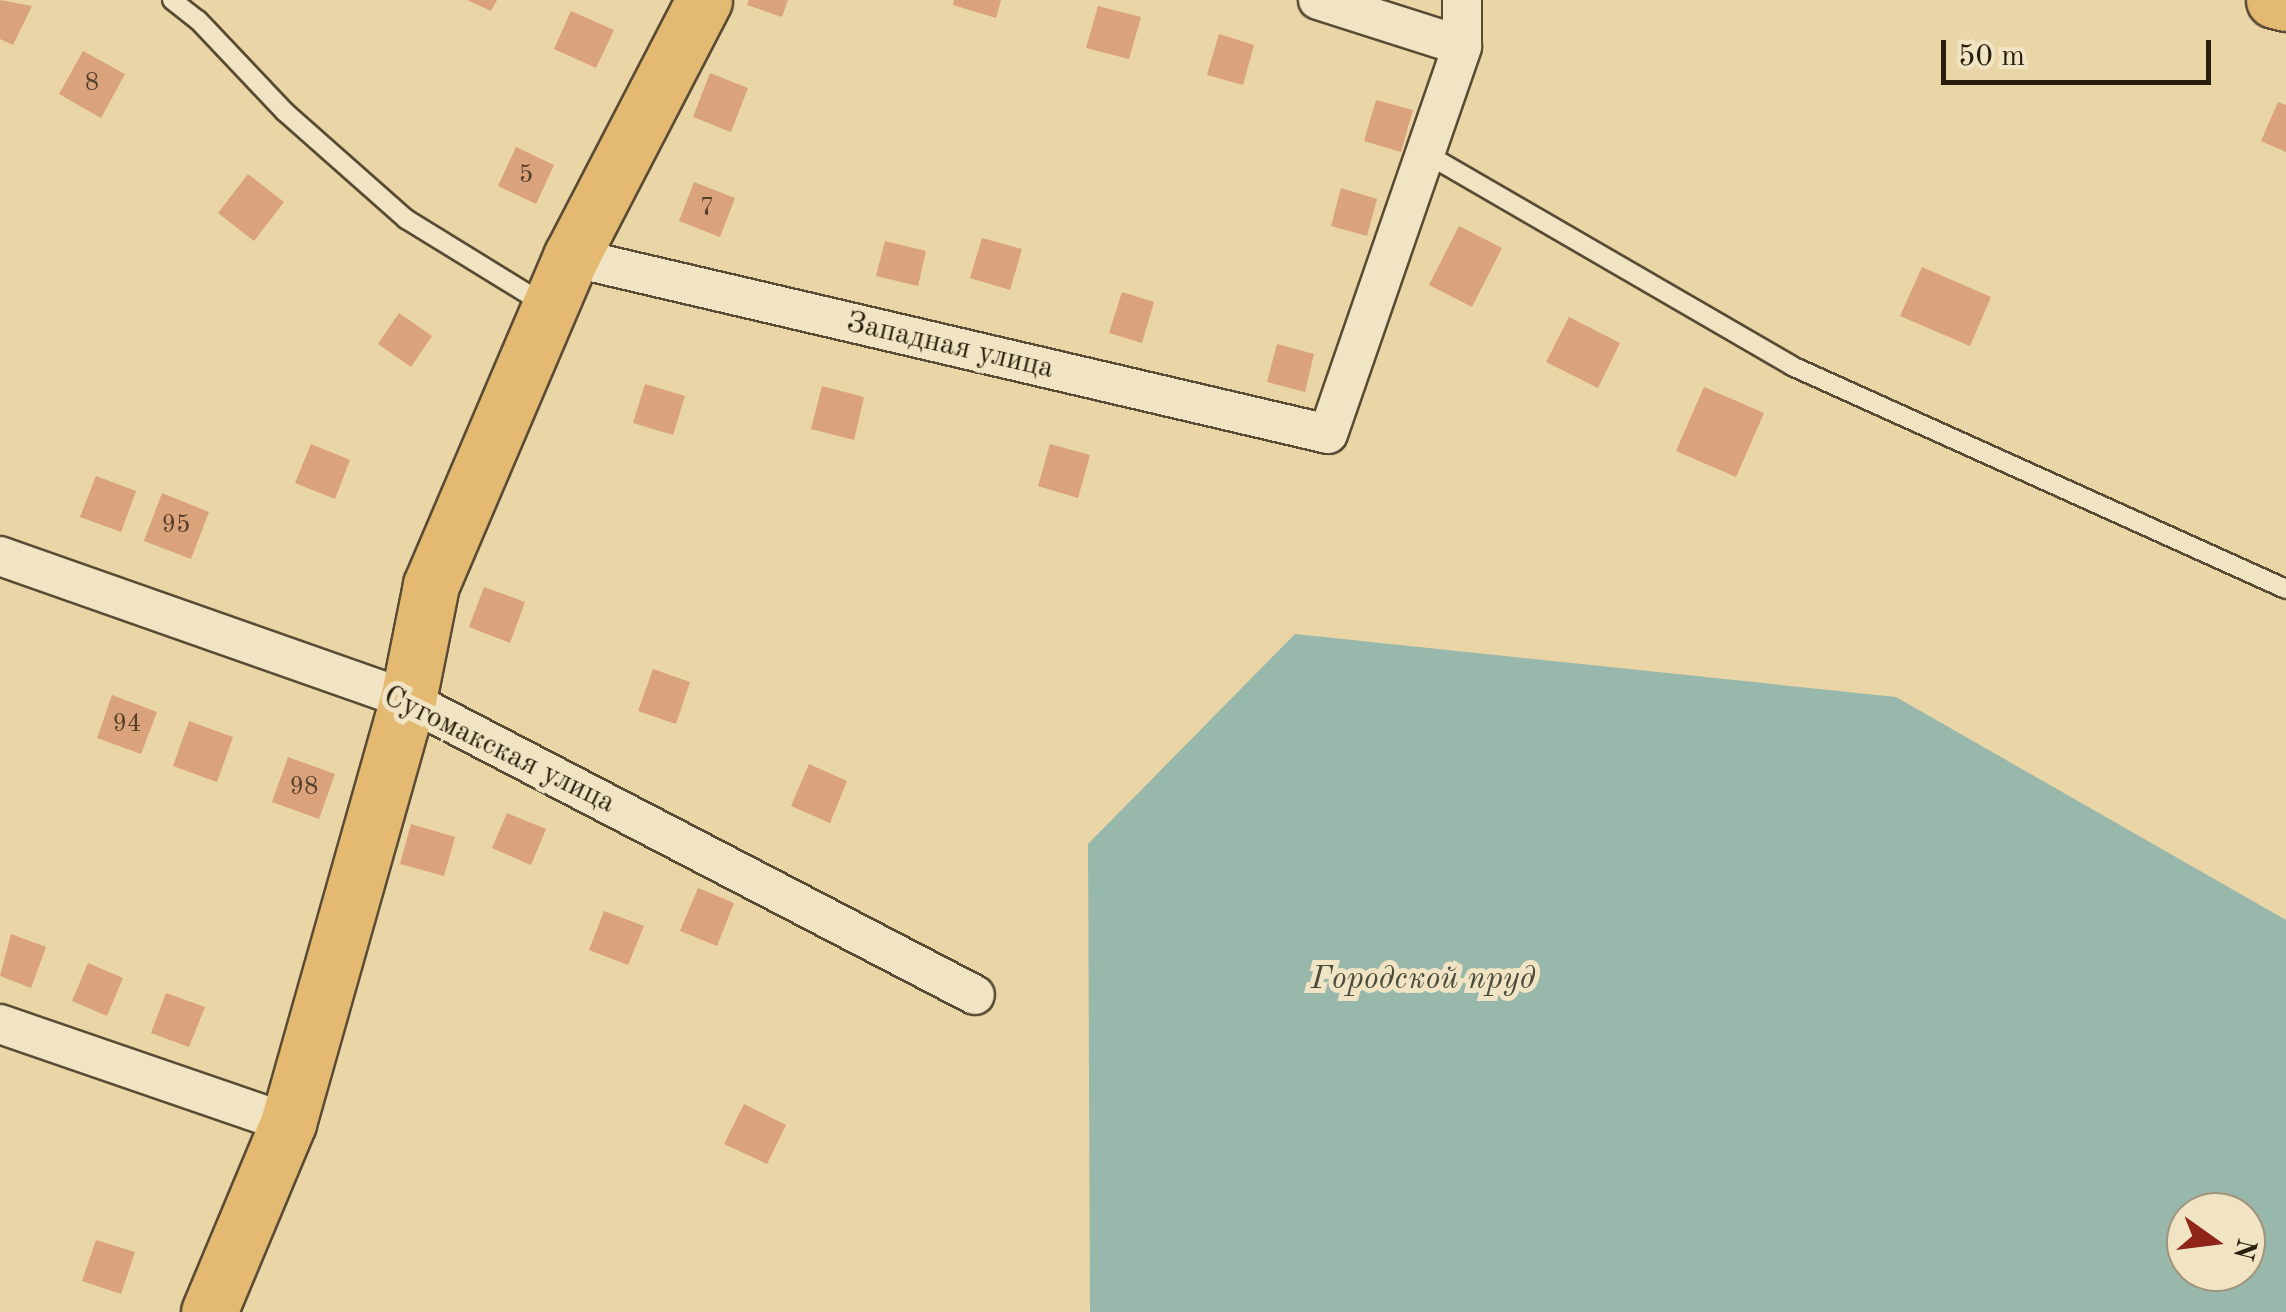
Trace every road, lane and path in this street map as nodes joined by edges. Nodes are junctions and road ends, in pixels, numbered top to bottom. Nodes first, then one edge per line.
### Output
1 (172, 0) edge
2 (704, 0) edge
3 (1318, 0) edge
4 (1462, 0) edge
5 (2274, 0) edge
6 (2286, 3) edge
7 (1462, 46) junction
8 (1425, 154) junction
9 (571, 257) junction
10 (549, 306) junction
11 (0, 556) edge
12 (2286, 588) edge
13 (408, 700) junction
14 (975, 995) dead end
15 (0, 1024) edge
16 (288, 1122) junction
17 (209, 1312) edge

1 - 10 lane
2 - 9 main road
3 - 7 street
4 - 7 street
5 - 6 main road
7 - 8 street
8 - 9 street, Западная улица
8 - 12 lane
9 - 10 main road
10 - 13 main road
11 - 13 street, Сугомакская улица
13 - 14 street, Сугомакская улица
13 - 16 main road
15 - 16 street
16 - 17 main road

